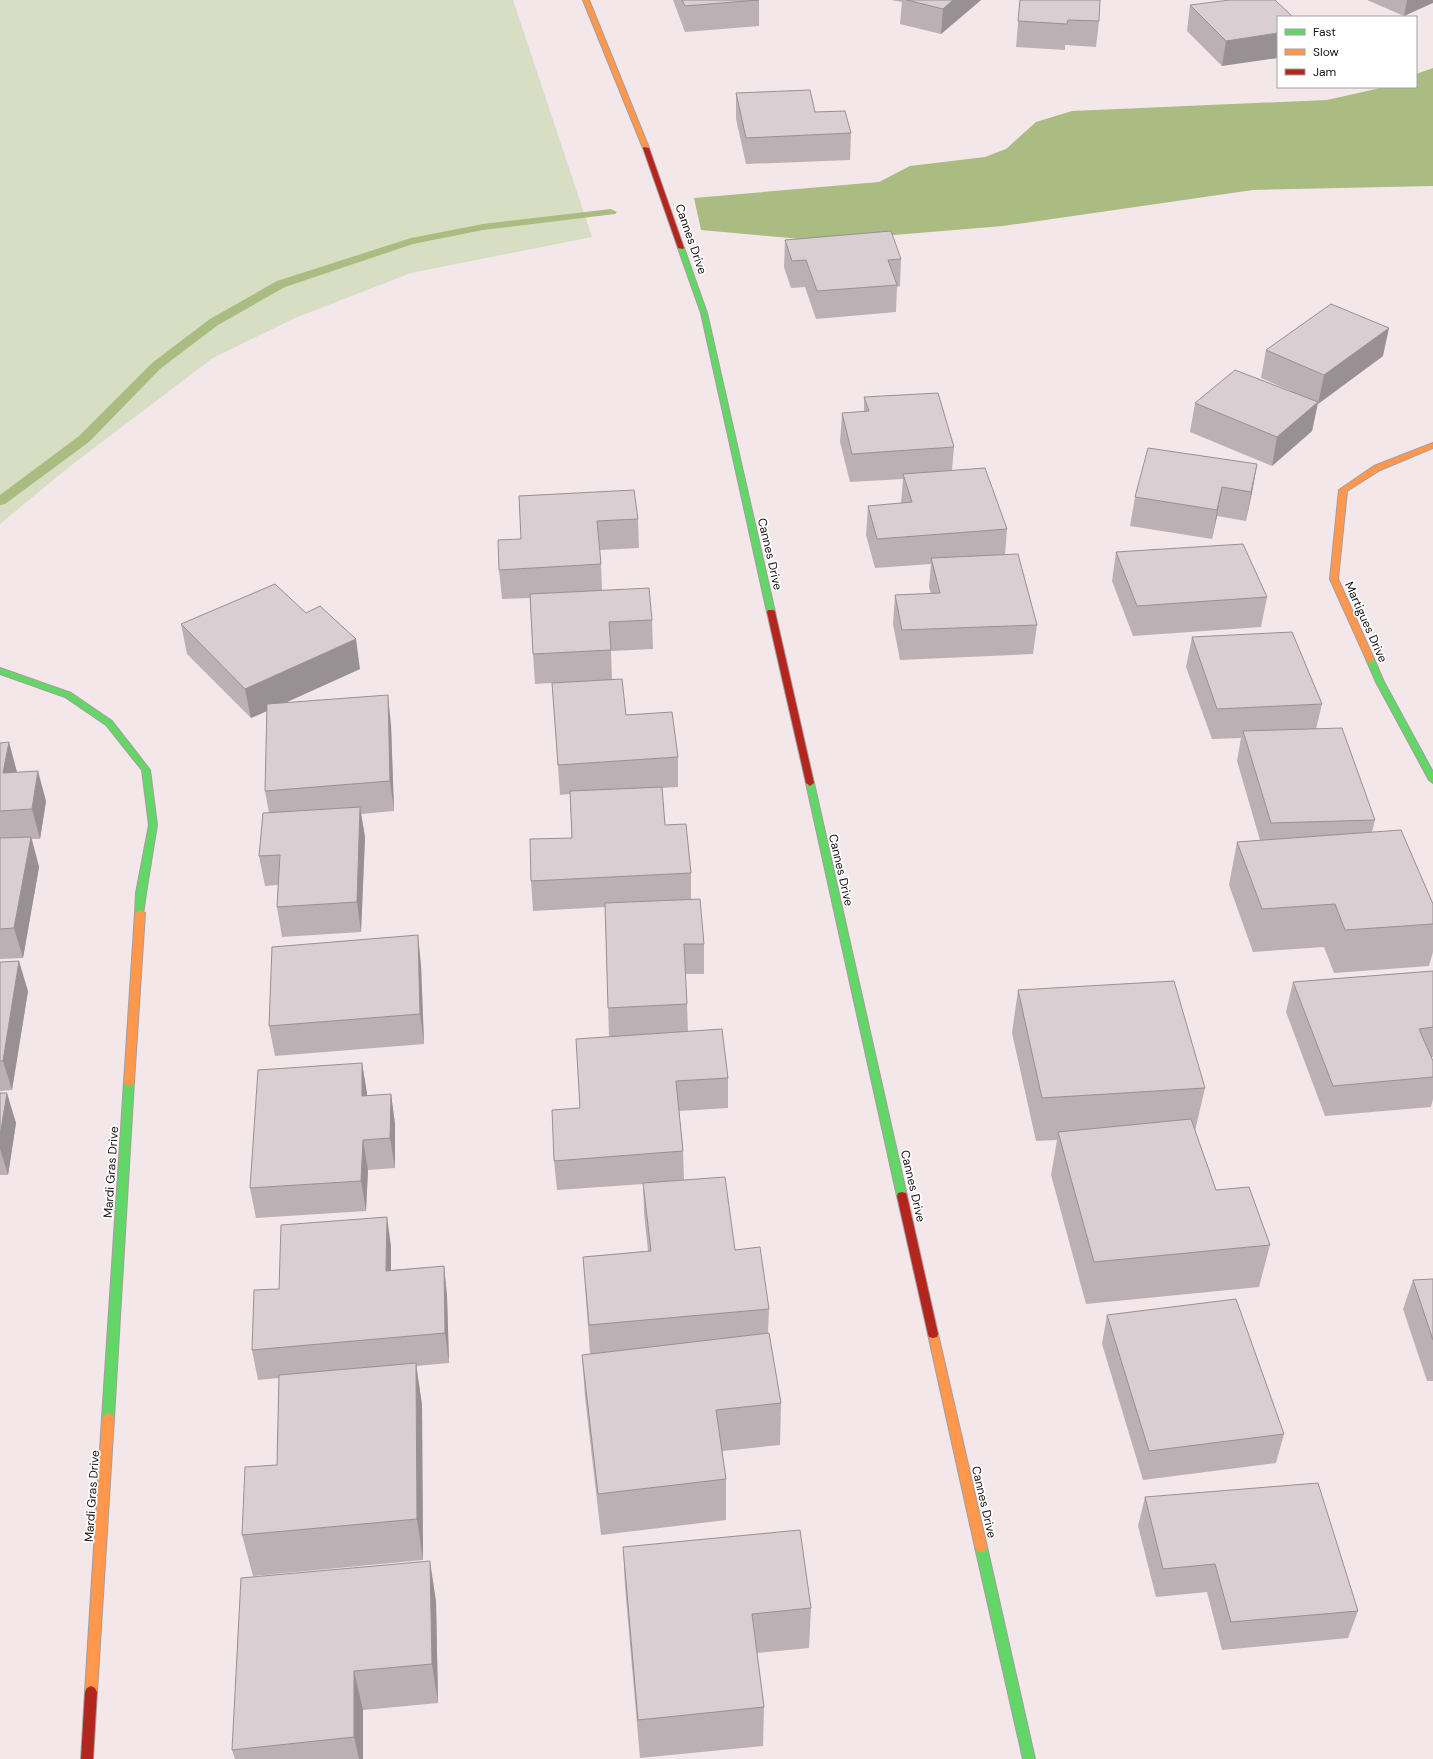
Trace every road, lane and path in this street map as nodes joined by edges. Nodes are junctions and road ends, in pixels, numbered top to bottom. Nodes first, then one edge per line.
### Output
1 (586, 0) edge
2 (1433, 445) edge
3 (0, 671) edge
4 (1433, 780) edge
5 (88, 1759) edge
6 (1029, 1759) edge

1 - 6 street, Cannes Drive
2 - 4 street, Martigues Drive
3 - 5 street, Mardi Gras Drive

